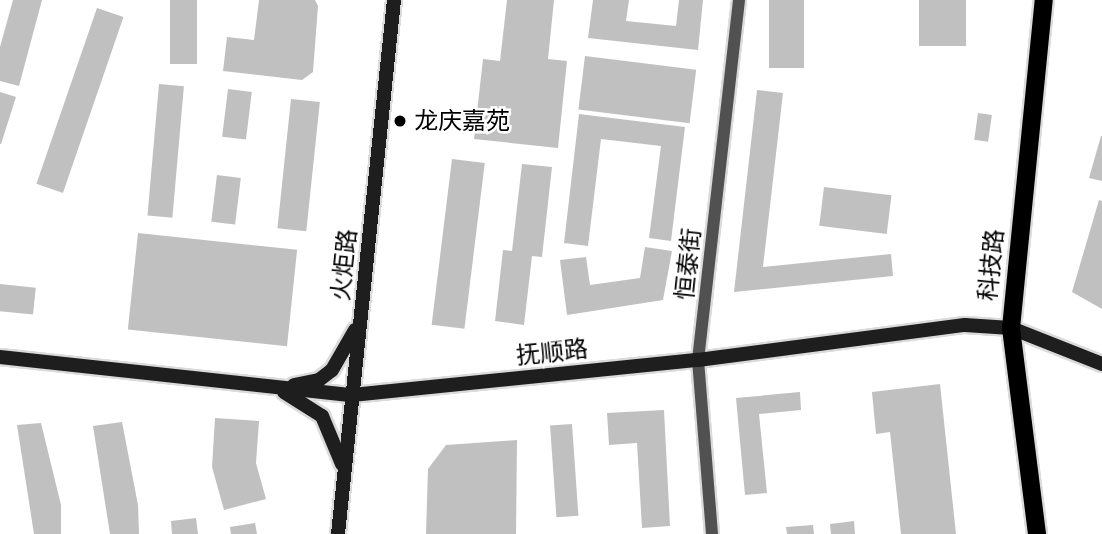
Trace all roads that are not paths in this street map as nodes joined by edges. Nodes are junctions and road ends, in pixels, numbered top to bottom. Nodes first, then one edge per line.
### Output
1 (394, 0) edge
2 (739, 0) edge
3 (1044, 0) edge
4 (362, 312) junction
5 (1011, 328) junction
6 (0, 357) edge
7 (698, 360) junction
8 (1102, 364) edge
9 (276, 389) junction
10 (352, 394) junction
11 (344, 471) junction
12 (338, 534) edge
13 (712, 534) edge
14 (1037, 534) edge

1 - 4 street, 火炬路
2 - 7 street, 恒泰街
3 - 5 main road, 科技路
4 - 9 street
4 - 10 street, 火炬路
5 - 7 street, 抚顺路
5 - 8 street, 抚顺路
5 - 14 main road, 科技路
6 - 9 street, 抚顺路
7 - 10 street, 抚顺路
7 - 13 street, 恒泰街
9 - 10 street, 抚顺路
9 - 11 street
10 - 11 street, 火炬路
11 - 12 street, 火炬路

